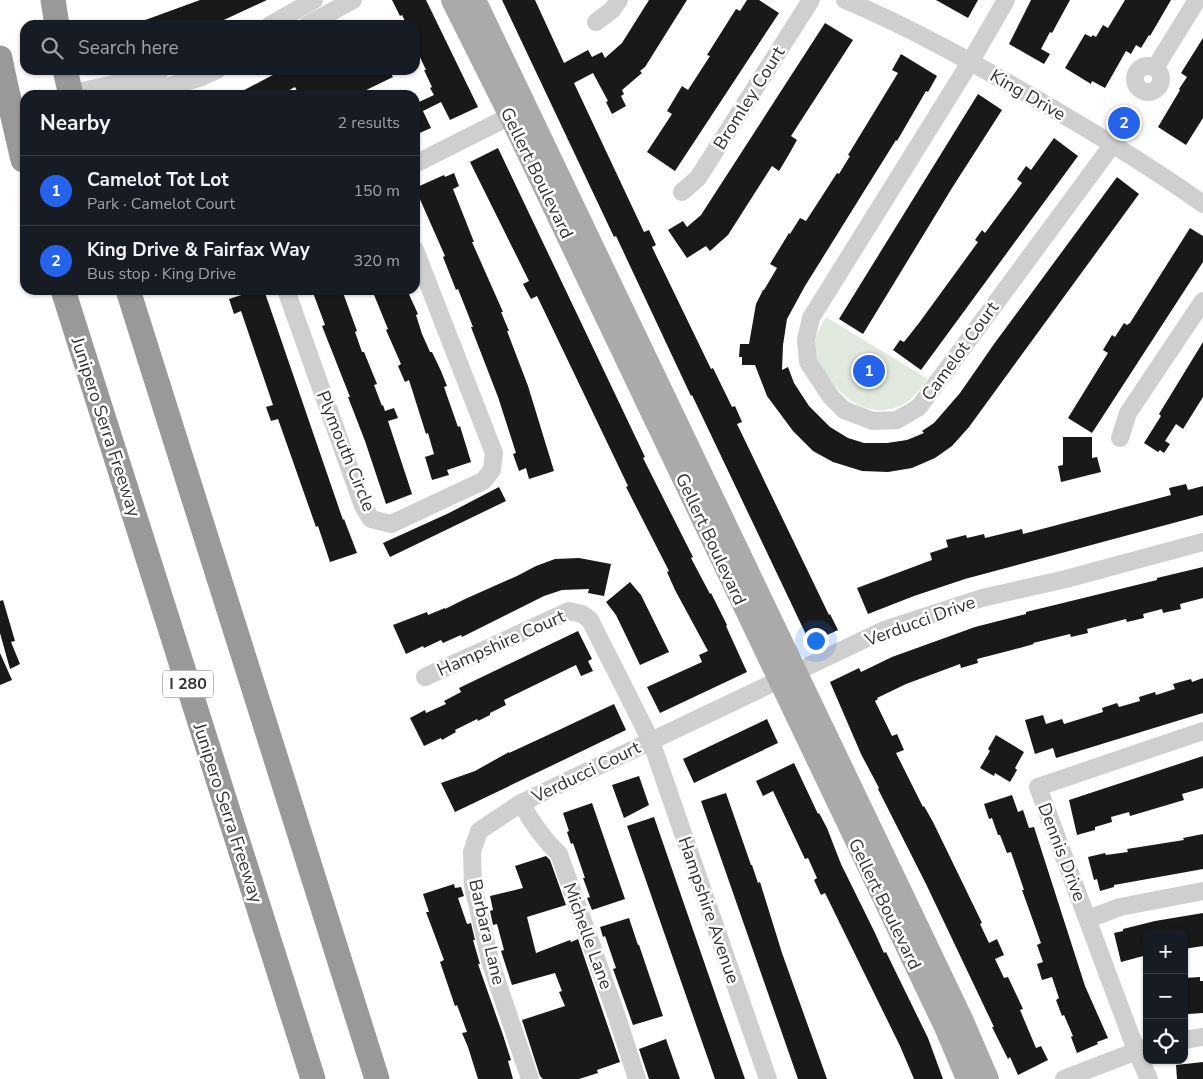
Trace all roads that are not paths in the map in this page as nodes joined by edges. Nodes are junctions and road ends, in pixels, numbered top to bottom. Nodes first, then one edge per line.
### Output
1 (53, 0) edge
2 (314, 0) edge
3 (353, 0) edge
4 (452, 0) edge
5 (475, 0) edge
6 (619, 0) edge
7 (811, 0) edge
8 (846, 0) edge
9 (1006, 0) edge
10 (1196, 0) edge
11 (56, 20) edge
12 (279, 20) edge
13 (316, 20) edge
14 (596, 22) dead end
15 (971, 61) junction
16 (2, 68) edge
17 (1155, 68) dead end
18 (67, 75) edge
19 (146, 75) edge
20 (206, 75) edge
21 (70, 90) edge
22 (87, 90) edge
23 (155, 90) edge
24 (20, 105) edge
25 (0, 110) edge
26 (518, 112) junction
27 (20, 119) edge
28 (0, 122) edge
29 (1113, 144) junction
30 (20, 146) edge
31 (420, 161) edge
32 (682, 192) dead end
33 (1203, 204) edge
34 (420, 263) edge
35 (65, 295) edge
36 (130, 295) edge
37 (288, 295) edge
38 (1203, 301) edge
39 (1120, 438) dead end
40 (1203, 542) edge
41 (425, 677) dead end
42 (787, 677) junction
43 (1203, 731) edge
44 (652, 741) junction
45 (521, 804) junction
46 (1203, 892) edge
47 (1088, 919) junction
48 (1203, 1037) edge
49 (1188, 1039) edge
50 (1141, 1049) edge
51 (312, 1079) edge
52 (377, 1079) edge
53 (530, 1079) edge
54 (637, 1079) edge
55 (768, 1079) edge
56 (967, 1079) edge
57 (988, 1079) edge
58 (1064, 1079) edge
59 (1150, 1079) edge

1 - 11 highway
2 - 12 street
3 - 13 street
4 - 26 main road, Gellert Boulevard
5 - 26 main road, Gellert Boulevard
6 - 14 street
7 - 32 street, Bromley Court
8 - 15 street, King Drive
9 - 15 street, Camelot Court
10 - 17 street
15 - 29 street, King Drive
15 - 29 street, Camelot Court
16 - 30 highway, bridge
18 - 21 highway, bridge
19 - 22 street
20 - 23 street
24 - 25 street
26 - 31 street
26 - 42 main road, Gellert Boulevard
27 - 28 street
29 - 33 street, King Drive
34 - 37 street, Plymouth Circle
35 - 51 highway, Junipero Serra Freeway / I 280
36 - 52 highway
38 - 39 street
40 - 42 street, Verducci Drive
41 - 44 street, Hampshire Court
42 - 44 street, Verducci Drive
42 - 56 main road, Gellert Boulevard
42 - 57 main road, Gellert Boulevard
43 - 47 street, Dennis Drive
44 - 45 street, Verducci Court
44 - 55 street, Hampshire Avenue
45 - 53 street, Barbara Lane
45 - 54 street, Michelle Lane
46 - 47 street
47 - 50 street, Dennis Drive
48 - 49 street
50 - 58 street
50 - 59 street, Dennis Drive

